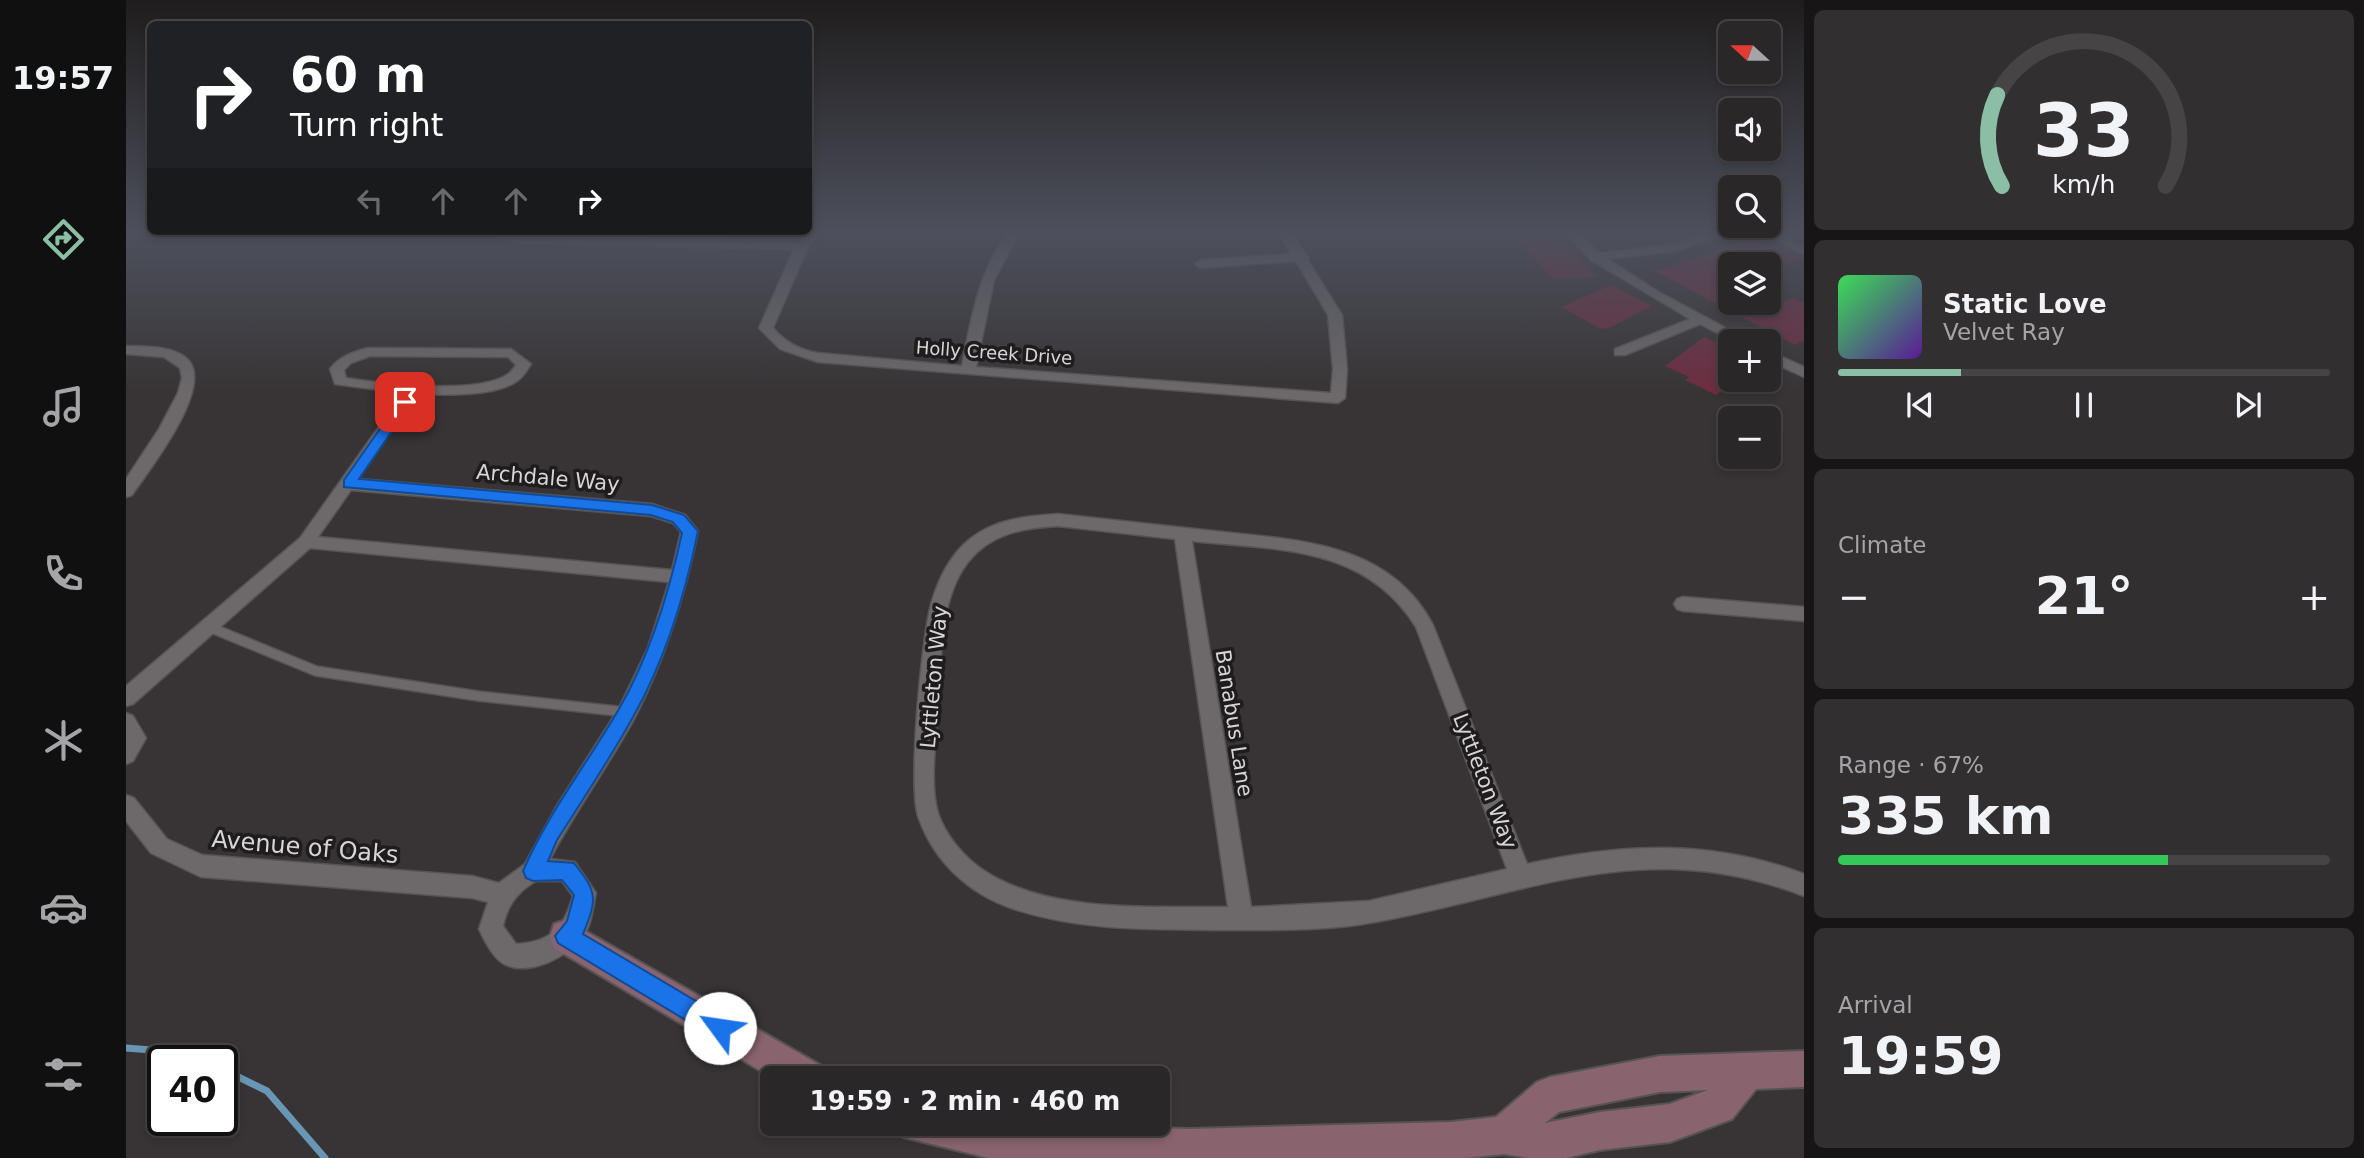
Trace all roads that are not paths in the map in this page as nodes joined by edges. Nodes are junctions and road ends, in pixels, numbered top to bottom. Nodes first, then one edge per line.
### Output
1 (785, 286) edge
2 (986, 286) edge
3 (1319, 286) edge
4 (1639, 286) edge
5 (1700, 319) junction
6 (1720, 329) edge
7 (126, 350) edge
8 (1620, 352) dead end
9 (1781, 361) edge
10 (968, 371) junction
11 (1804, 373) edge
12 (414, 388) junction
13 (349, 484) junction
14 (126, 491) edge
15 (1183, 535) junction
16 (306, 542) junction
17 (681, 577) junction
18 (1683, 604) dead end
19 (1804, 614) edge
20 (209, 627) junction
21 (126, 698) edge
22 (627, 712) junction
23 (126, 722) edge
24 (126, 755) edge
25 (126, 805) edge
26 (533, 871) junction
27 (1522, 878) junction
28 (1804, 885) edge
29 (502, 895) junction
30 (1241, 918) junction
31 (566, 936) junction
32 (787, 1066) edge
33 (1804, 1069) edge
34 (1747, 1071) junction
35 (1504, 1135) junction
36 (973, 1136) edge

1 - 10 street, Holly Creek Drive
2 - 10 street
3 - 10 street, Holly Creek Drive
4 - 5 street
5 - 6 street
5 - 8 street
7 - 14 street
9 - 11 street
12 - 12 street
12 - 13 street
13 - 16 street
13 - 17 street, Archdale Way
15 - 27 street, Lyttleton Way
15 - 30 street, Banabus Lane
15 - 30 street, Lyttleton Way
16 - 17 street
16 - 20 street
17 - 22 street, Archdale Way
18 - 19 street
20 - 21 street
20 - 22 lane
22 - 26 street, Archdale Way
23 - 24 street
25 - 29 street, Avenue of Oaks
26 - 29 street
26 - 31 street
27 - 28 street, Lyttleton Way
27 - 30 street, Lyttleton Way
29 - 31 street
31 - 32 street
33 - 34 street
34 - 35 street
34 - 35 street
35 - 36 street

